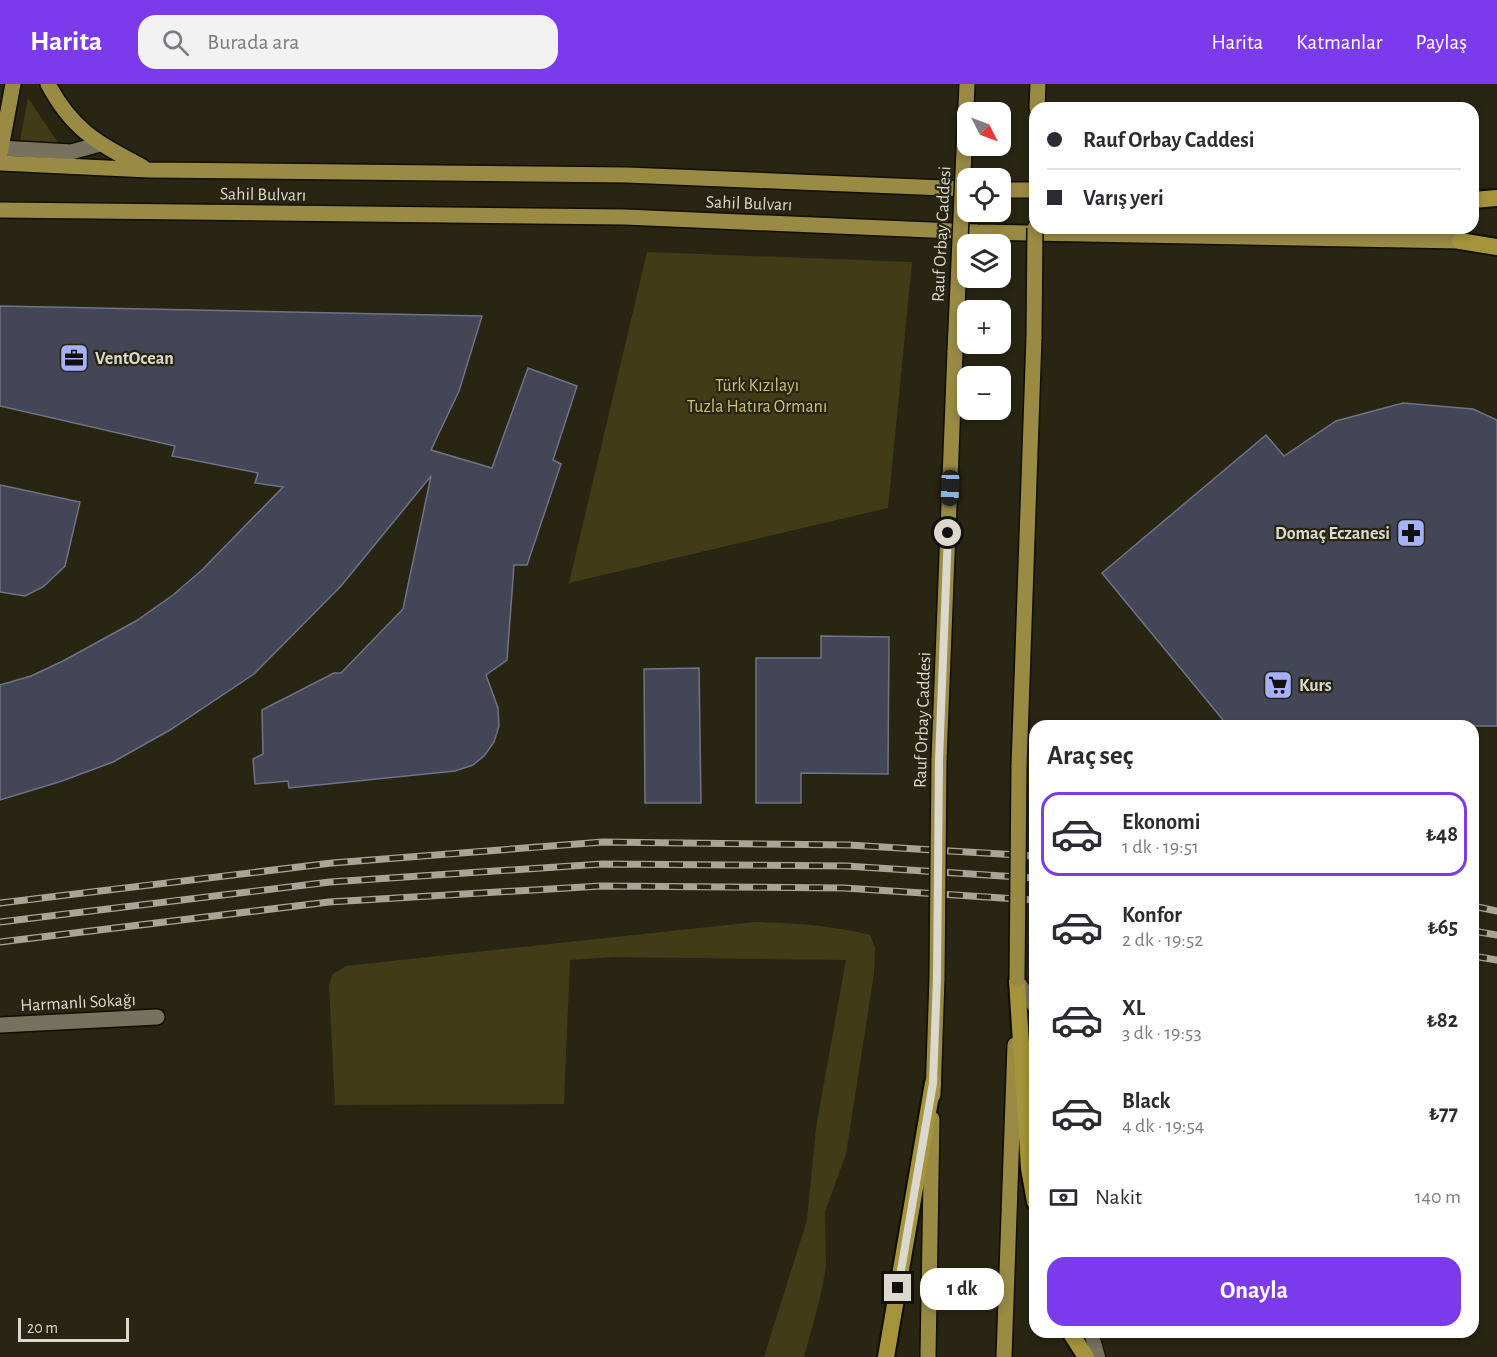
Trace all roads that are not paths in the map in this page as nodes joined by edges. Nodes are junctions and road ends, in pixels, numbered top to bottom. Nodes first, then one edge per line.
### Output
1 (13, 84) edge
2 (48, 84) edge
3 (967, 84) edge
4 (1038, 84) edge
5 (1037, 102) edge
6 (100, 144) junction
7 (0, 153) edge
8 (149, 170) junction
9 (957, 189) edge
10 (1011, 190) edge
11 (1029, 190) edge
12 (1497, 200) edge
13 (1479, 201) edge
14 (0, 210) edge
15 (1029, 233) edge
16 (1035, 234) edge
17 (1085, 234) edge
18 (1461, 241) junction
19 (1497, 242) edge
20 (1497, 247) edge
21 (1017, 980) junction
22 (1029, 998) edge
23 (157, 1017) dead end
24 (0, 1025) edge
25 (933, 1083) junction
26 (1029, 1168) edge
27 (1074, 1338) edge
28 (1093, 1338) edge
29 (886, 1357) edge
30 (927, 1357) edge
31 (1004, 1357) edge
32 (1086, 1357) edge
33 (1098, 1357) edge

1 - 7 main road
2 - 6 main road
3 - 25 main road, Rauf Orbay Caddesi, bridge
4 - 5 main road
6 - 7 street
6 - 8 main road
7 - 8 main road, Sahil Bulvarı
8 - 9 main road, Sahil Bulvarı
10 - 11 main road
12 - 13 highway
14 - 15 main road, Sahil Bulvarı
16 - 21 main road, bridge
17 - 18 main road, Sahil Bulvarı
18 - 19 highway, Sahil Bulvarı
18 - 20 highway
21 - 22 lane
21 - 26 highway
21 - 31 main road
23 - 24 street, Harmanlı Sokağı
25 - 29 highway
25 - 30 main road, Rauf Orbay Caddesi
27 - 32 highway
28 - 33 lane

